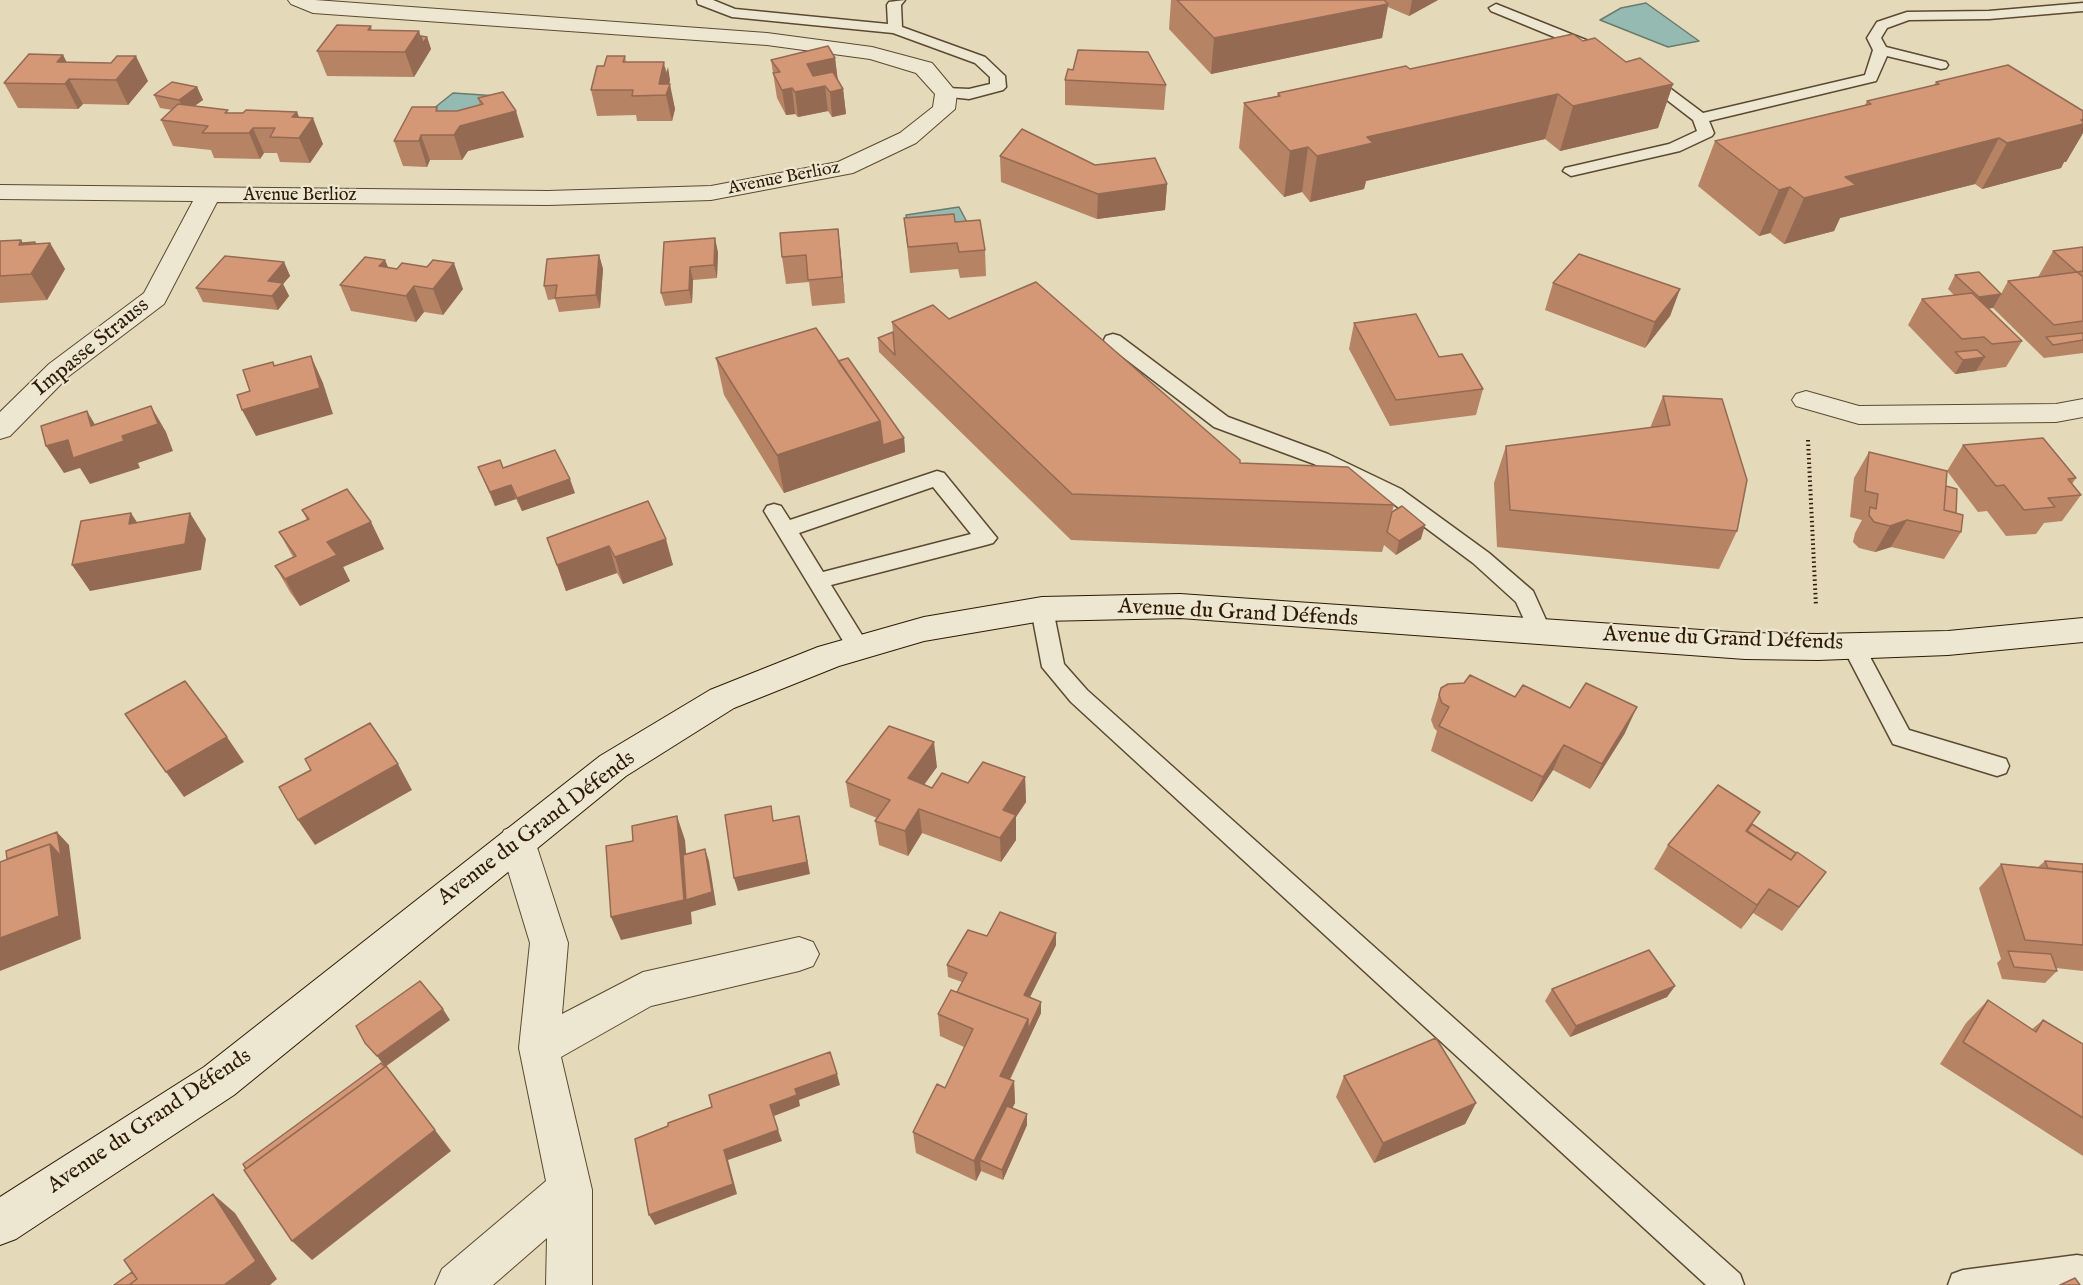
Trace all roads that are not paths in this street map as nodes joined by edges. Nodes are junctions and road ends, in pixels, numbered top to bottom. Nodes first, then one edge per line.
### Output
1 (298, 0) edge
2 (703, 0) edge
3 (898, 0) edge
4 (2083, 7) edge
5 (1496, 8) dead end
6 (895, 29) junction
7 (1880, 50) junction
8 (1603, 52) edge
9 (1941, 65) dead end
10 (1633, 68) edge
11 (946, 93) junction
12 (1700, 118) junction
13 (1571, 171) dead end
14 (0, 192) edge
15 (208, 196) junction
16 (1113, 340) dead end
17 (1806, 400) road end
18 (2083, 408) edge
19 (0, 429) edge
20 (817, 581) junction
21 (1042, 609) junction
22 (2083, 630) edge
23 (1540, 631) junction
24 (1853, 646) junction
25 (859, 648) junction
26 (1997, 766) dead end
27 (516, 841) junction
28 (799, 954) dead end
29 (539, 1048) junction
30 (570, 1190) junction
31 (0, 1223) edge
32 (2083, 1272) edge
33 (458, 1285) edge
34 (569, 1285) edge
35 (1729, 1285) edge
36 (1963, 1285) edge

1 - 11 street
2 - 6 lane
3 - 6 lane
4 - 7 lane
5 - 8 lane
6 - 11 lane
7 - 9 lane
7 - 12 lane
10 - 12 lane
11 - 15 street, Avenue Berlioz
12 - 13 lane
14 - 15 street, Avenue Berlioz
15 - 19 street, Impasse Strauss
16 - 23 lane
17 - 18 street
20 - 20 lane
20 - 25 lane
21 - 23 street, Avenue du Grand Défends
21 - 25 street, Avenue du Grand Défends
21 - 35 lane
22 - 24 street, Avenue du Grand Défends
23 - 24 street, Avenue du Grand Défends
24 - 26 lane
25 - 27 street, Avenue du Grand Défends
27 - 29 street
27 - 31 street, Avenue du Grand Défends
28 - 29 street
29 - 30 street
30 - 33 street
30 - 34 street
32 - 36 lane

